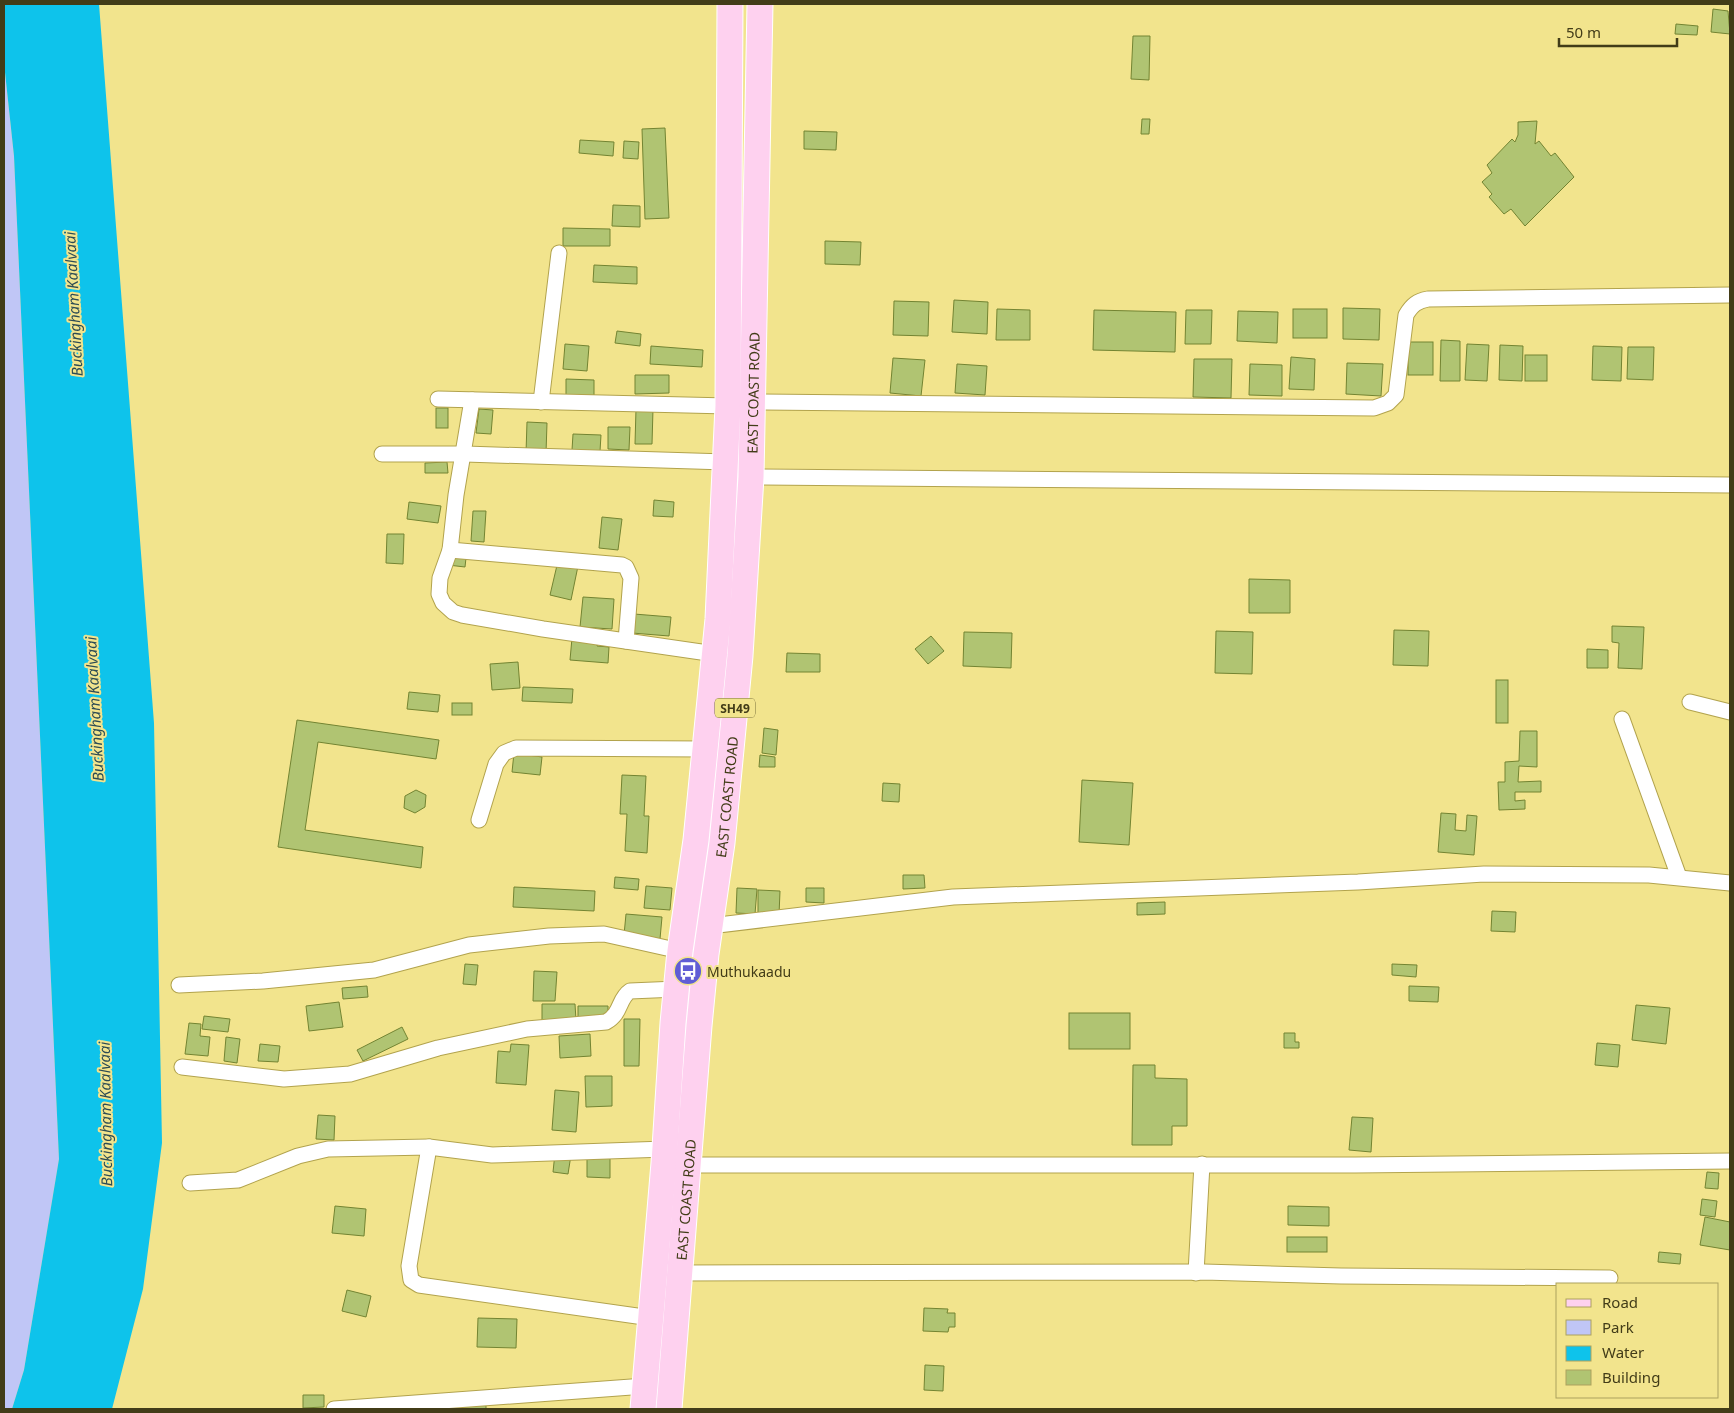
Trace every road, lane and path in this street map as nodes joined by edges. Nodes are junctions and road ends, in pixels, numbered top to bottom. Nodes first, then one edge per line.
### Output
1 (730, 4) edge
2 (760, 4) edge
3 (560, 253) dead end
4 (1730, 295) edge
5 (438, 400) dead end
6 (472, 400) junction
7 (542, 402) junction
8 (752, 402) junction
9 (728, 406) junction
10 (382, 454) dead end
11 (465, 454) junction
12 (726, 462) junction
13 (751, 477) junction
14 (1730, 485) edge
15 (450, 550) junction
16 (626, 641) junction
17 (714, 654) junction
18 (1690, 702) dead end
19 (1730, 712) edge
20 (1622, 719) dead end
21 (705, 749) junction
22 (479, 820) dead end
23 (1679, 877) junction
24 (1730, 883) edge
25 (711, 925) junction
26 (682, 940) junction
27 (179, 985) dead end
28 (677, 988) junction
29 (182, 1067) dead end
30 (429, 1147) junction
31 (665, 1149) junction
32 (1730, 1161) edge
33 (1202, 1164) junction
34 (690, 1165) junction
35 (190, 1182) dead end
36 (680, 1273) junction
37 (1196, 1273) junction
38 (1610, 1278) dead end
39 (651, 1318) junction
40 (644, 1398) edge
41 (334, 1409) edge
42 (669, 1409) edge

1 - 9 main road, EAST COAST ROAD / SH49
2 - 8 main road, EAST COAST ROAD / SH49
3 - 7 street
4 - 8 street
5 - 6 street
6 - 7 street
6 - 11 street
7 - 9 street
8 - 13 main road, EAST COAST ROAD / SH49
9 - 12 main road, EAST COAST ROAD / SH49
10 - 11 street
11 - 12 street
11 - 15 street
12 - 17 main road, EAST COAST ROAD / SH49
13 - 14 street
13 - 25 main road, EAST COAST ROAD / SH49
15 - 16 street
15 - 16 street
16 - 17 street
17 - 21 main road, EAST COAST ROAD / SH49
18 - 19 street
20 - 23 street
21 - 22 street
21 - 26 main road, EAST COAST ROAD / SH49
23 - 24 street
23 - 25 street
25 - 26 street
25 - 34 main road, EAST COAST ROAD / SH49
26 - 27 street
26 - 28 main road, EAST COAST ROAD / SH49
28 - 29 street
28 - 31 main road, EAST COAST ROAD / SH49
30 - 31 street
30 - 35 street
30 - 39 street
31 - 39 main road, EAST COAST ROAD / SH49
32 - 33 street
33 - 34 street
33 - 37 street
34 - 36 main road, EAST COAST ROAD / SH49
36 - 37 street
36 - 42 main road, EAST COAST ROAD / SH49
37 - 38 street
39 - 40 main road, EAST COAST ROAD / SH49
40 - 41 street

